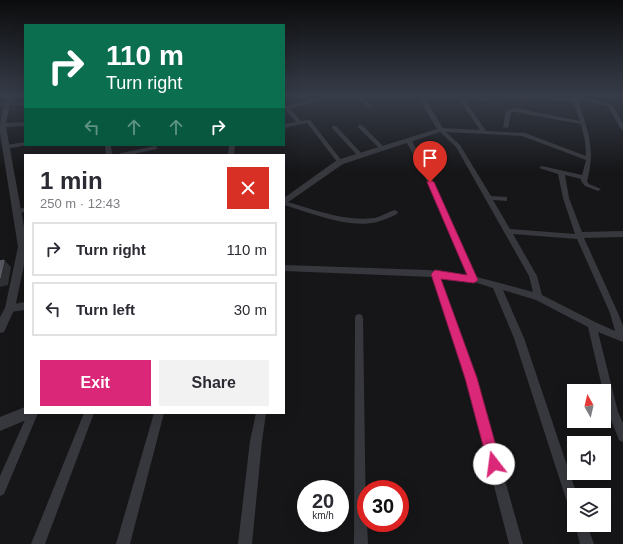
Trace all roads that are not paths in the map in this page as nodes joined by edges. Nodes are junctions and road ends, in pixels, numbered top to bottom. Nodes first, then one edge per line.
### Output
1 (298, 120) edge
2 (435, 120) edge
3 (476, 120) edge
4 (507, 120) edge
5 (569, 120) edge
6 (300, 123) junction
7 (583, 123) joint
8 (24, 124) edge
9 (285, 126) edge
10 (360, 126) dead end
11 (334, 127) dead end
12 (506, 127) dead end
13 (2, 129) edge
14 (440, 130) junction
15 (484, 132) junction
16 (409, 141) junction
17 (24, 144) edge
18 (155, 146) edge
19 (6, 147) junction
20 (382, 148) junction
21 (125, 154) edge
22 (360, 155) junction
23 (589, 159) junction
24 (340, 162) junction
25 (542, 168) dead end
26 (561, 172) junction
27 (585, 178) junction
28 (598, 189) dead end
29 (488, 198) junction
30 (505, 199) dead end
31 (285, 200) edge
32 (21, 210) edge
33 (395, 212) dead end
34 (508, 232) junction
35 (623, 234) edge
36 (579, 236) junction
37 (23, 244) edge
38 (22, 264) edge
39 (285, 268) edge
40 (435, 274) junction
41 (474, 280) junction
42 (496, 285) junction
43 (538, 297) junction
44 (24, 306) edge
45 (10, 308) junction
46 (359, 318) dead end
47 (592, 325) junction
48 (0, 328) edge
49 (622, 338) edge
50 (24, 414) edge
51 (33, 414) edge
52 (89, 414) edge
53 (159, 414) edge
54 (261, 414) edge
55 (0, 424) edge
56 (623, 436) edge
57 (568, 488) edge
58 (0, 490) edge
59 (583, 532) edge
60 (38, 544) edge
61 (123, 544) edge
62 (244, 544) edge
63 (361, 544) edge
64 (516, 544) edge
65 (587, 544) edge

1 - 6 street
2 - 14 street
3 - 15 street
4 - 12 street
5 - 7 street
6 - 9 street
6 - 24 street
7 - 23 street
8 - 13 street
10 - 20 street
11 - 22 street
13 - 19 street
14 - 15 street
14 - 16 street
14 - 29 street
15 - 23 street
16 - 20 street
16 - 41 street
17 - 19 street
18 - 21 street
19 - 32 street
20 - 22 street
22 - 24 street
23 - 27 street
24 - 31 street
25 - 26 street
26 - 27 street
26 - 36 street
27 - 28 street
29 - 30 street
29 - 34 street
31 - 33 street
32 - 37 street
34 - 36 street
34 - 43 street
35 - 36 street
36 - 49 street
37 - 38 street
38 - 45 street
39 - 40 street
40 - 41 street
40 - 64 street
41 - 42 street
42 - 43 street
42 - 57 street
43 - 47 street
44 - 45 street
45 - 48 street
46 - 63 street
47 - 49 street
47 - 56 street
50 - 55 street
51 - 58 street
52 - 60 street
53 - 61 street
54 - 62 street
59 - 65 street

